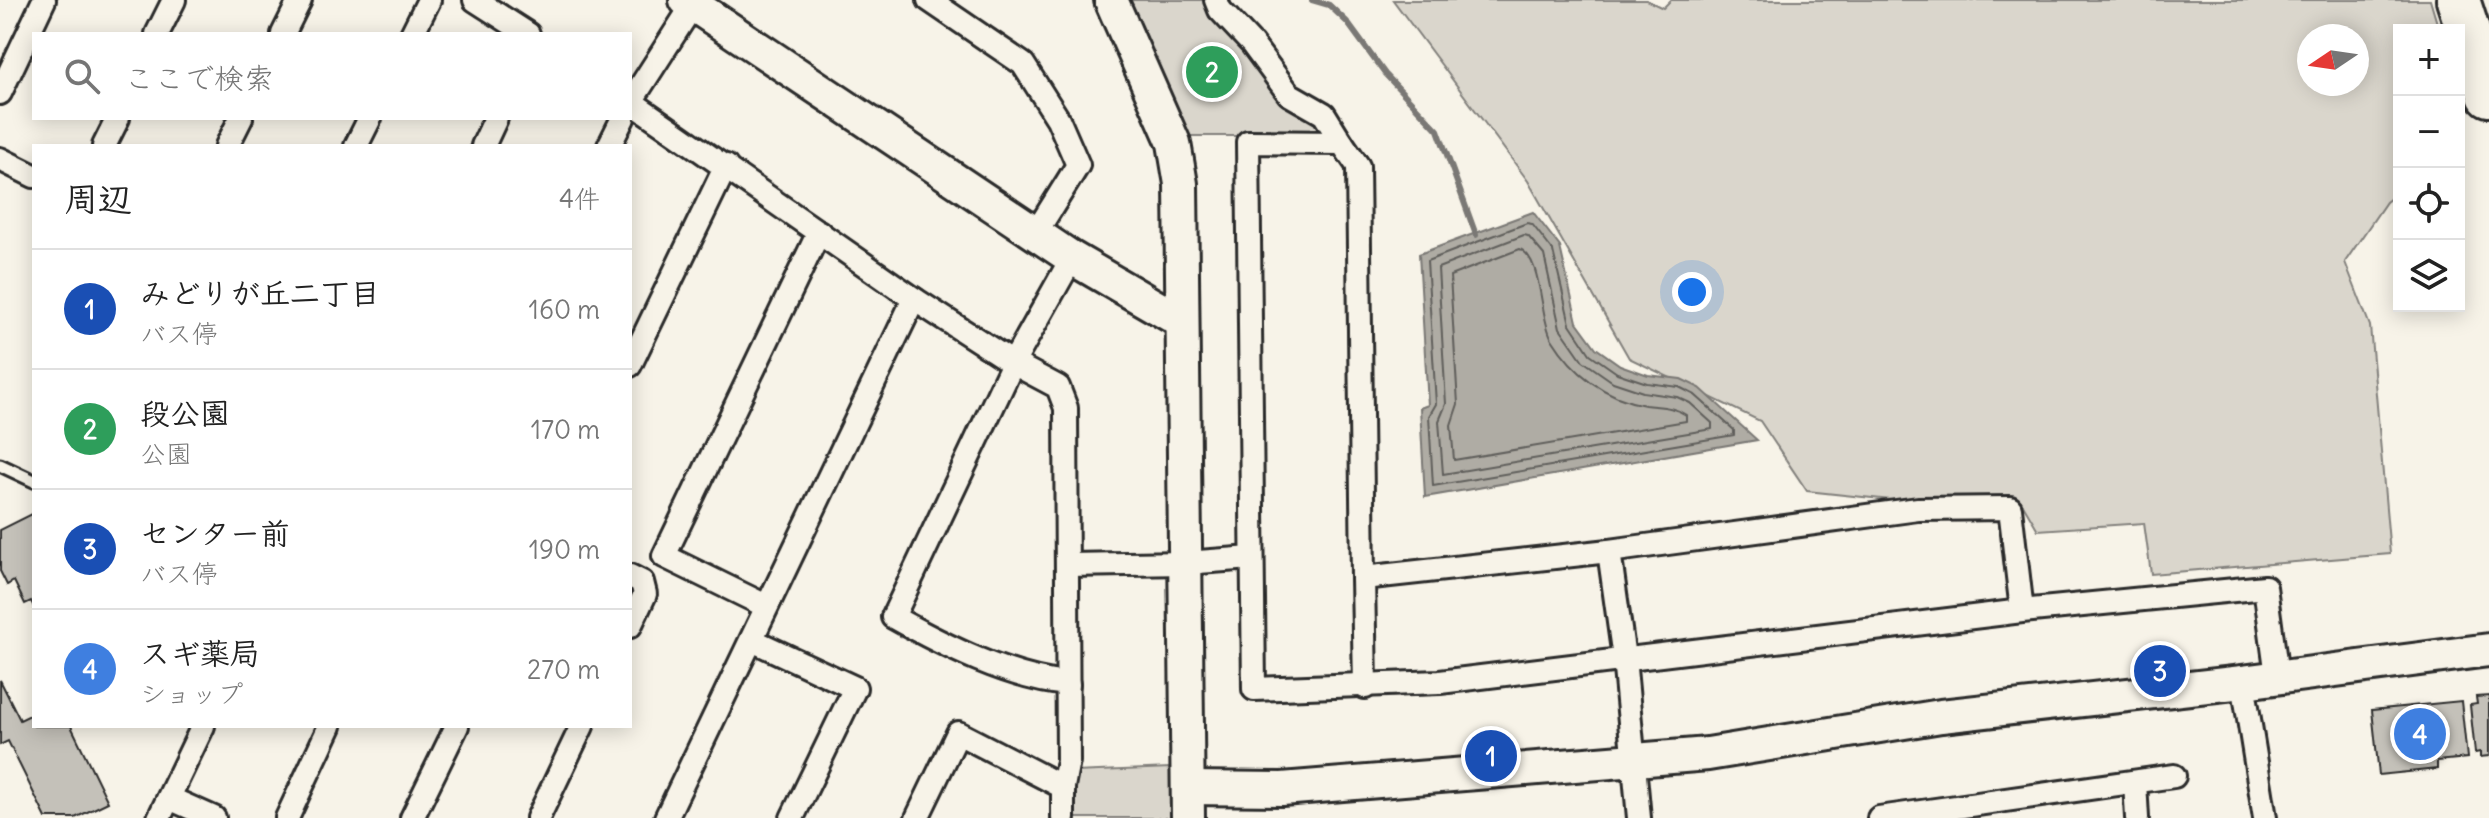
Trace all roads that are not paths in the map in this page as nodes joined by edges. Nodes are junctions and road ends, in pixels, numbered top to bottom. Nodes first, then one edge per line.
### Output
1 (44, 0) edge
2 (174, 0) edge
3 (300, 0) edge
4 (429, 0) edge
5 (475, 0) edge
6 (929, 0) edge
7 (1111, 0) edge
8 (1216, 0) edge
9 (2458, 0) edge
10 (692, 2) edge
11 (158, 32) edge
12 (284, 32) edge
13 (413, 32) edge
14 (525, 32) edge
15 (0, 93) edge
16 (2489, 95) edge
17 (632, 99) edge
18 (632, 103) edge
19 (117, 120) edge
20 (240, 120) edge
21 (369, 120) edge
22 (495, 120) edge
23 (622, 120) edge
24 (1342, 143) junction
25 (105, 144) edge
26 (228, 144) edge
27 (357, 144) edge
28 (484, 144) edge
29 (610, 144) edge
30 (0, 159) edge
31 (726, 166) junction
32 (32, 175) edge
33 (819, 232) junction
34 (1035, 234) junction
35 (1072, 258) junction
36 (914, 299) junction
37 (1182, 322) junction
38 (632, 361) edge
39 (1013, 363) junction
40 (0, 465) edge
41 (32, 480) edge
42 (1609, 551) junction
43 (1252, 558) junction
44 (1185, 563) junction
45 (1068, 565) junction
46 (632, 577) edge
47 (1363, 578) junction
48 (766, 606) junction
49 (2022, 611) junction
50 (632, 622) edge
51 (752, 640) junction
52 (2489, 650) edge
53 (1624, 658) junction
54 (2277, 676) junction
55 (2243, 682) junction
56 (1068, 684) junction
57 (1365, 687) junction
58 (202, 728) edge
59 (329, 728) edge
60 (456, 728) edge
61 (581, 728) edge
62 (1633, 760) junction
63 (2174, 776) dead end
64 (2135, 782) junction
65 (1063, 787) junction
66 (1188, 803) edge
67 (164, 808) edge
68 (2011, 809) edge
69 (214, 818) edge
70 (287, 818) edge
71 (412, 818) edge
72 (538, 818) edge
73 (666, 818) edge
74 (792, 818) edge
75 (917, 818) edge
76 (1063, 818) edge
77 (1639, 818) edge
78 (1881, 818) edge
79 (2137, 818) edge
80 (2265, 818) edge

1 - 15 street
2 - 11 street
3 - 12 street
4 - 13 street
5 - 14 street
6 - 34 street
7 - 37 street
8 - 24 street
9 - 16 highway
10 - 17 street
10 - 34 street
18 - 31 street
19 - 25 street
20 - 26 street
21 - 27 street
22 - 28 street
23 - 29 street
24 - 43 street
24 - 47 street
30 - 32 street
31 - 33 street
31 - 38 street
33 - 36 street
33 - 48 street
34 - 35 street
35 - 37 street
35 - 39 street
36 - 39 street
36 - 48 street
37 - 44 street
39 - 45 street
39 - 56 street
40 - 41 lane
42 - 47 street
42 - 49 street
42 - 53 street
43 - 44 street
43 - 57 street
44 - 45 street
44 - 66 street
45 - 56 street
46 - 50 street
47 - 57 street
48 - 51 street
49 - 53 street
49 - 54 street
51 - 73 street
51 - 74 street
52 - 54 street
53 - 57 street
53 - 62 street
54 - 55 street
55 - 62 street
55 - 80 street
56 - 65 street
58 - 67 street
59 - 70 street
60 - 71 street
61 - 72 street
62 - 66 street
62 - 77 street
63 - 64 street
64 - 68 street
64 - 79 street
65 - 75 street
65 - 76 street
67 - 69 street
68 - 78 street

